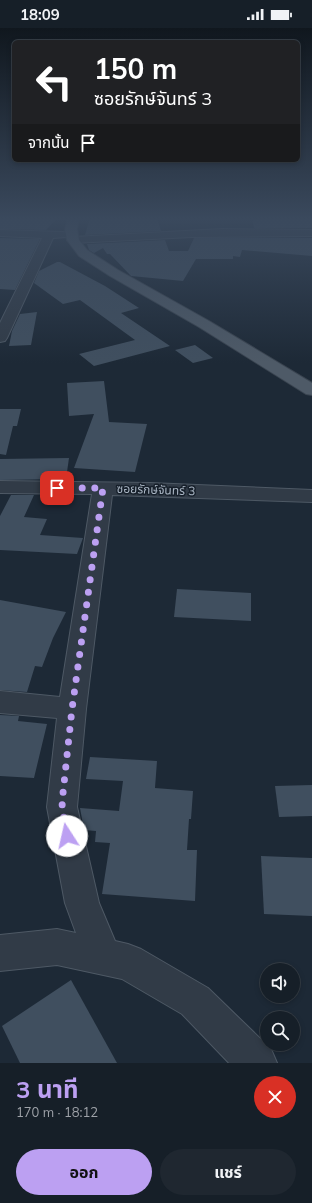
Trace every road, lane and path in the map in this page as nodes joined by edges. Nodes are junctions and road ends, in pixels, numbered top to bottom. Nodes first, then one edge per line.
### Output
1 (34, 266) edge
2 (104, 266) edge
3 (0, 338) edge
4 (312, 390) edge
5 (0, 487) edge
6 (103, 488) junction
7 (312, 496) edge
8 (0, 702) edge
9 (72, 709) junction
10 (0, 953) edge
11 (103, 957) junction
12 (257, 1063) edge

1 - 3 street
2 - 4 main road
5 - 6 street, ซอยรักษ์จันทร์ 3
6 - 7 street, ซอยรักษ์จันทร์ 3
6 - 9 street
8 - 9 street
9 - 11 street
10 - 11 street
11 - 12 street

